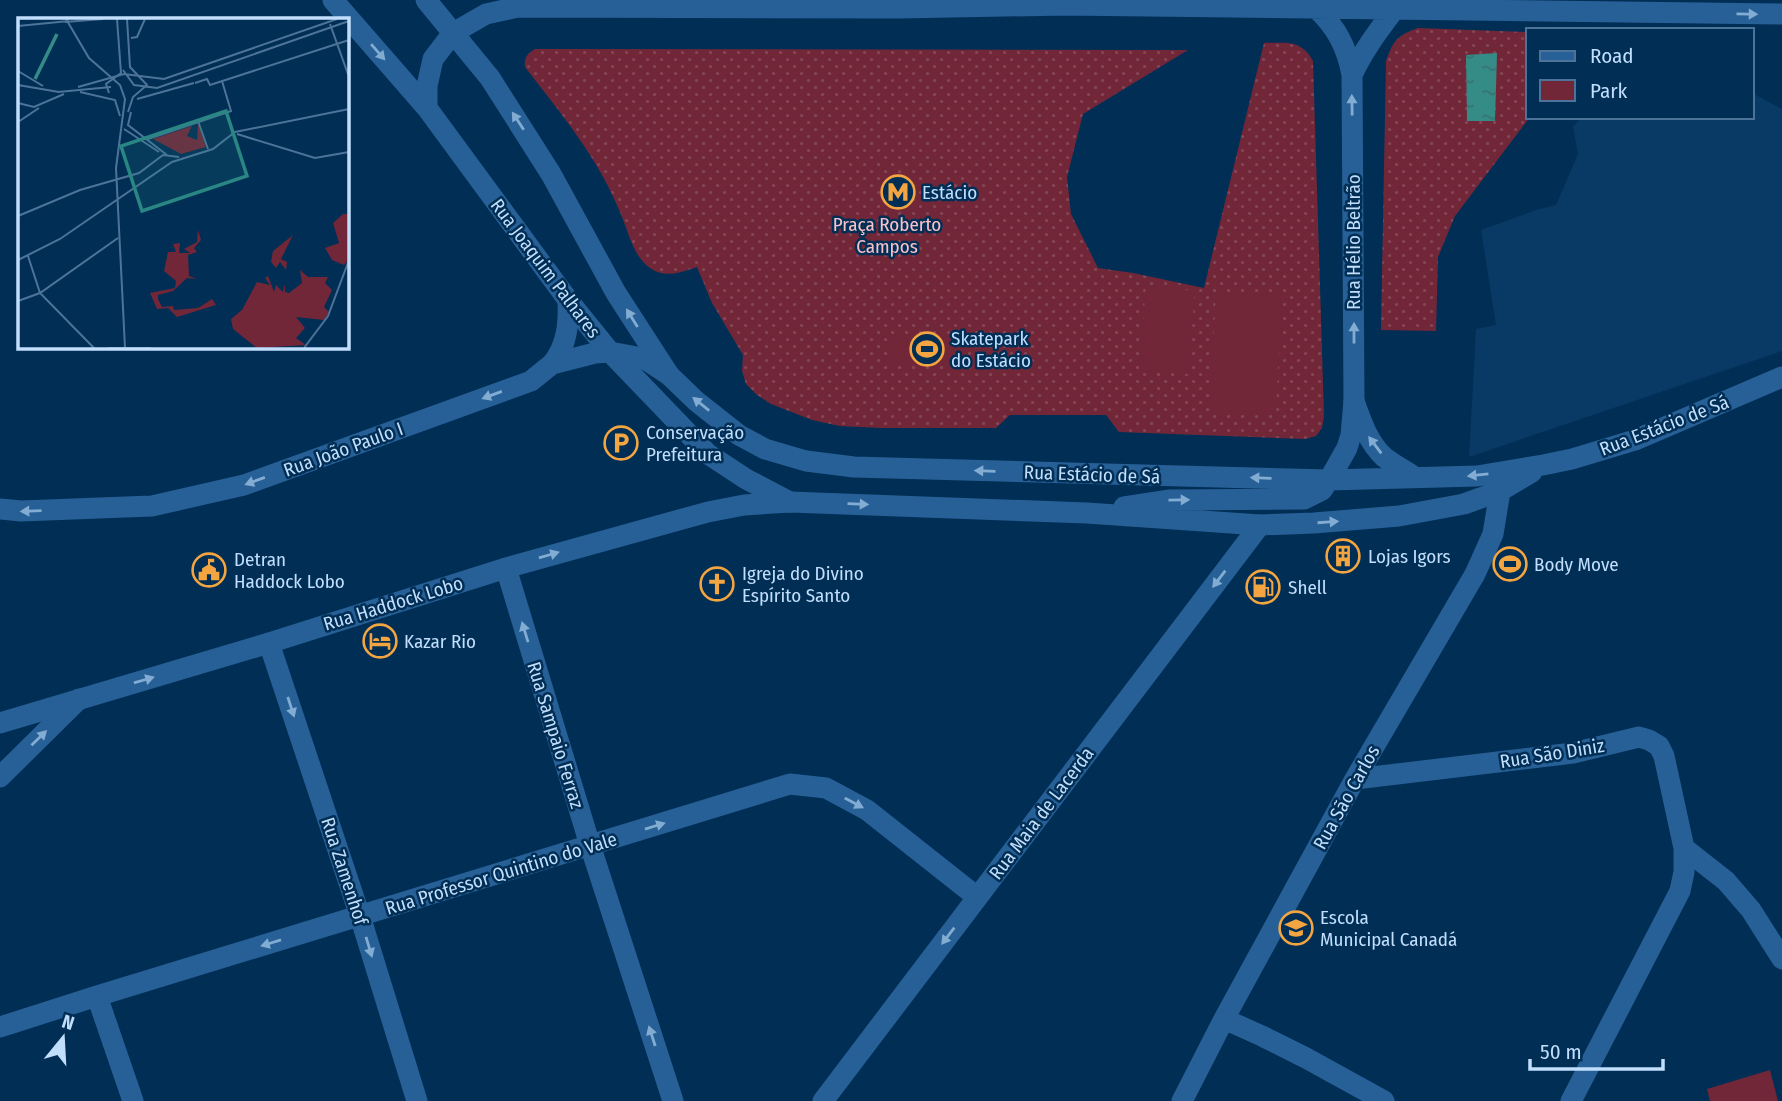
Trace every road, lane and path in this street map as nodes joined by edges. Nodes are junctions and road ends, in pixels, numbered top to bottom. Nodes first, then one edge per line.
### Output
1 (333, 0) edge
2 (426, 0) edge
3 (1657, 0) edge
4 (1692, 0) edge
5 (669, 3) edge
6 (1045, 3) edge
7 (1317, 9) junction
8 (1394, 9) junction
9 (1630, 12) junction
10 (1713, 13) junction
11 (1782, 14) edge
12 (453, 33) junction
13 (1352, 75) junction
14 (427, 108) junction
15 (568, 300) junction
16 (610, 352) junction
17 (552, 365) junction
18 (669, 375) junction
19 (1782, 377) edge
20 (1744, 394) junction
21 (1782, 394) edge
22 (1354, 401) junction
23 (1543, 465) junction
24 (1413, 476) junction
25 (1329, 480) junction
26 (1500, 491) junction
27 (790, 502) junction
28 (0, 509) edge
29 (1087, 513) junction
30 (1260, 525) junction
31 (506, 568) junction
32 (269, 643) junction
33 (79, 699) junction
34 (0, 723) edge
35 (0, 777) edge
36 (1355, 779) junction
37 (590, 845) junction
38 (1684, 848) junction
39 (978, 897) junction
40 (360, 916) junction
41 (1782, 959) edge
42 (97, 996) junction
43 (1224, 1019) junction
44 (0, 1027) edge
45 (133, 1101) edge
46 (417, 1101) edge
47 (673, 1101) edge
48 (823, 1101) edge
49 (1182, 1101) edge
50 (1384, 1101) edge
51 (1571, 1101) edge

1 -> 14 street, Rua Joaquim Palhares
2 - 12 street, Rua Joaquim Palhares
3 - 9 street
4 - 10 street
5 - 6 street
5 - 12 street
6 - 7 street
7 - 8 street
7 - 13 street, Rua Hélio Beltrão
8 - 9 street
8 - 13 street
9 - 10 street
10 -> 11 street
12 - 14 street
18 -> 12 street, Rua Joaquim Palhares
22 -> 13 street, Rua Hélio Beltrão
14 - 15 street, Rua Joaquim Palhares
15 - 16 street, Rua Joaquim Palhares
15 - 17 street
16 - 17 street, Rua João Paulo I
16 - 18 street, Rua João Paulo I
16 - 27 street, Rua Joaquim Palhares
17 -> 28 street, Rua João Paulo I
25 -> 18 street, Rua Estácio de Sá
19 - 20 street, Rua Estácio de Sá
20 - 21 street
20 - 23 street, Rua Estácio de Sá
24 -> 22 street
22 - 25 street, Rua Hélio Beltrão
23 -> 24 street, Rua Estácio de Sá
23 - 26 street, Rua Estácio de Sá
24 - 25 street, Rua Estácio de Sá
29 -> 25 street
30 -> 26 street, Rua Estácio de Sá
26 - 36 street, Rua São Carlos
27 -> 29 street, Rua Estácio de Sá
31 -> 27 street, Rua Haddock Lobo
29 - 30 street, Rua Estácio de Sá
30 -> 39 street, Rua Maia de Lacerda
31 - 32 street, Rua Haddock Lobo
37 -> 31 street, Rua Sampaio Ferraz
33 -> 32 street, Rua Haddock Lobo
32 -> 40 street, Rua Zamenhof
33 - 34 street, Rua Haddock Lobo
35 -> 33 street
36 - 38 street, Rua São Diniz
36 - 43 street, Rua São Carlos
37 -> 39 street, Rua Professor Quintino do Vale
37 - 40 street, Rua Professor Quintino do Vale
47 -> 37 street, Rua Sampaio Ferraz
38 - 41 street
38 - 51 street
39 -> 48 street, Rua Maia de Lacerda
40 -> 42 street, Rua Professor Quintino do Vale
40 -> 46 street, Rua Zamenhof
42 - 44 street, Rua Professor Quintino do Vale
42 - 45 street
43 - 49 street, Rua São Carlos
43 - 50 street

